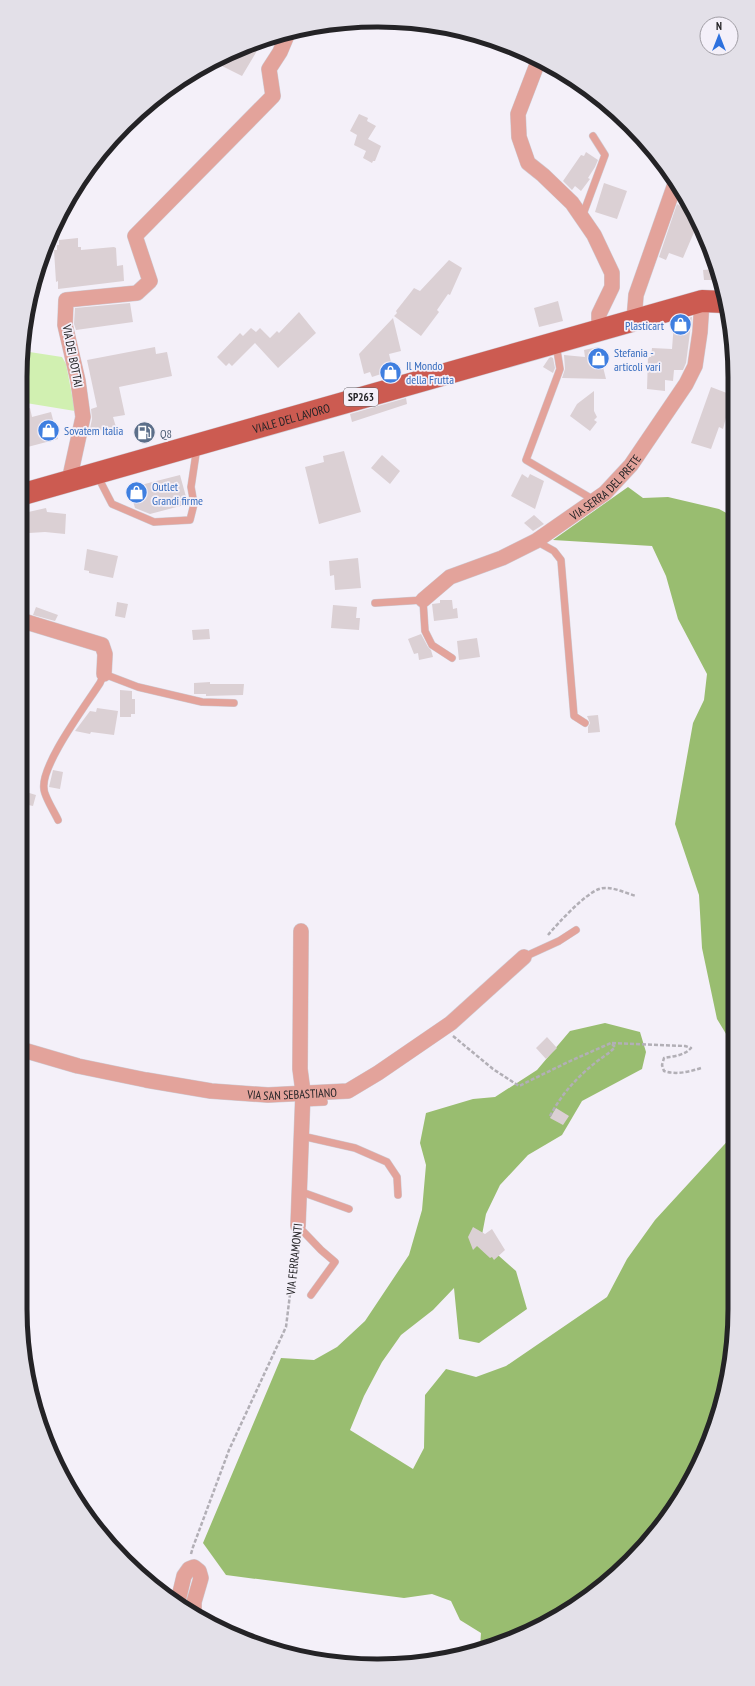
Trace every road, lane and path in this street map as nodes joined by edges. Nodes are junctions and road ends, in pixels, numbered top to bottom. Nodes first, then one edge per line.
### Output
1 (285, 40) edge
2 (536, 67) dead end
3 (593, 136) dead end
4 (673, 189) edge
5 (582, 217) junction
6 (702, 301) junction
7 (719, 302) edge
8 (634, 320) junction
9 (599, 330) junction
10 (556, 342) junction
11 (197, 444) junction
12 (96, 473) junction
13 (69, 481) junction
14 (27, 493) edge
15 (594, 500) junction
16 (536, 541) junction
17 (423, 600) junction
18 (375, 603) dead end
19 (27, 622) edge
20 (452, 658) dead end
21 (104, 674) junction
22 (234, 703) dead end
23 (585, 723) dead end
24 (58, 820) dead end
25 (636, 896) dead end
26 (576, 930) dead end
27 (301, 931) dead end
28 (544, 940) dead end
29 (524, 957) joint
30 (444, 1027) junction
31 (611, 1043) junction
32 (27, 1051) edge
33 (702, 1068) dead end
34 (303, 1098) junction
35 (324, 1102) dead end
36 (549, 1118) dead end
37 (302, 1136) junction
38 (299, 1192) junction
39 (398, 1195) dead end
40 (349, 1209) dead end
41 (298, 1226) junction
42 (311, 1295) dead end
43 (189, 1569) junction
44 (179, 1597) edge
45 (194, 1607) edge

1 - 13 street, VIA DEI BOTTAI
2 - 5 street
3 - 5 lane
4 - 8 street
5 - 9 street
6 - 7 main road, VIALE DEL LAVORO
6 - 8 main road, VIALE DEL LAVORO / SP263
6 - 15 street, VIA SERRA DEL PRETE
8 - 9 main road, VIALE DEL LAVORO / SP263
9 - 10 main road, VIALE DEL LAVORO / SP263
10 - 11 main road, VIALE DEL LAVORO / SP263
10 - 15 lane
11 - 12 main road, VIALE DEL LAVORO / SP263
11 - 12 lane
12 - 13 main road, VIALE DEL LAVORO / SP263
13 - 14 main road, VIALE DEL LAVORO / SP263
15 - 16 street, VIA SERRA DEL PRETE
16 - 17 street, VIA SERRA DEL PRETE
16 - 23 lane
17 - 18 lane
17 - 20 lane
19 - 21 street
21 - 22 lane
21 - 24 lane
25 - 28 path
26 - 29 lane
27 - 34 street, VIA FERRAMONTI
29 - 30 street, VIA SAN SEBASTIANO
30 - 31 path
30 - 34 street, VIA SAN SEBASTIANO
31 - 33 path
31 - 36 path
32 - 34 street, VIA SAN SEBASTIANO
34 - 35 lane
34 - 37 street, VIA FERRAMONTI
37 - 38 street, VIA FERRAMONTI
37 - 39 lane
38 - 40 lane
38 - 41 street, VIA FERRAMONTI
41 - 42 lane
41 - 43 path, VIA FERRAMONTI
43 - 44 street
43 - 45 street

